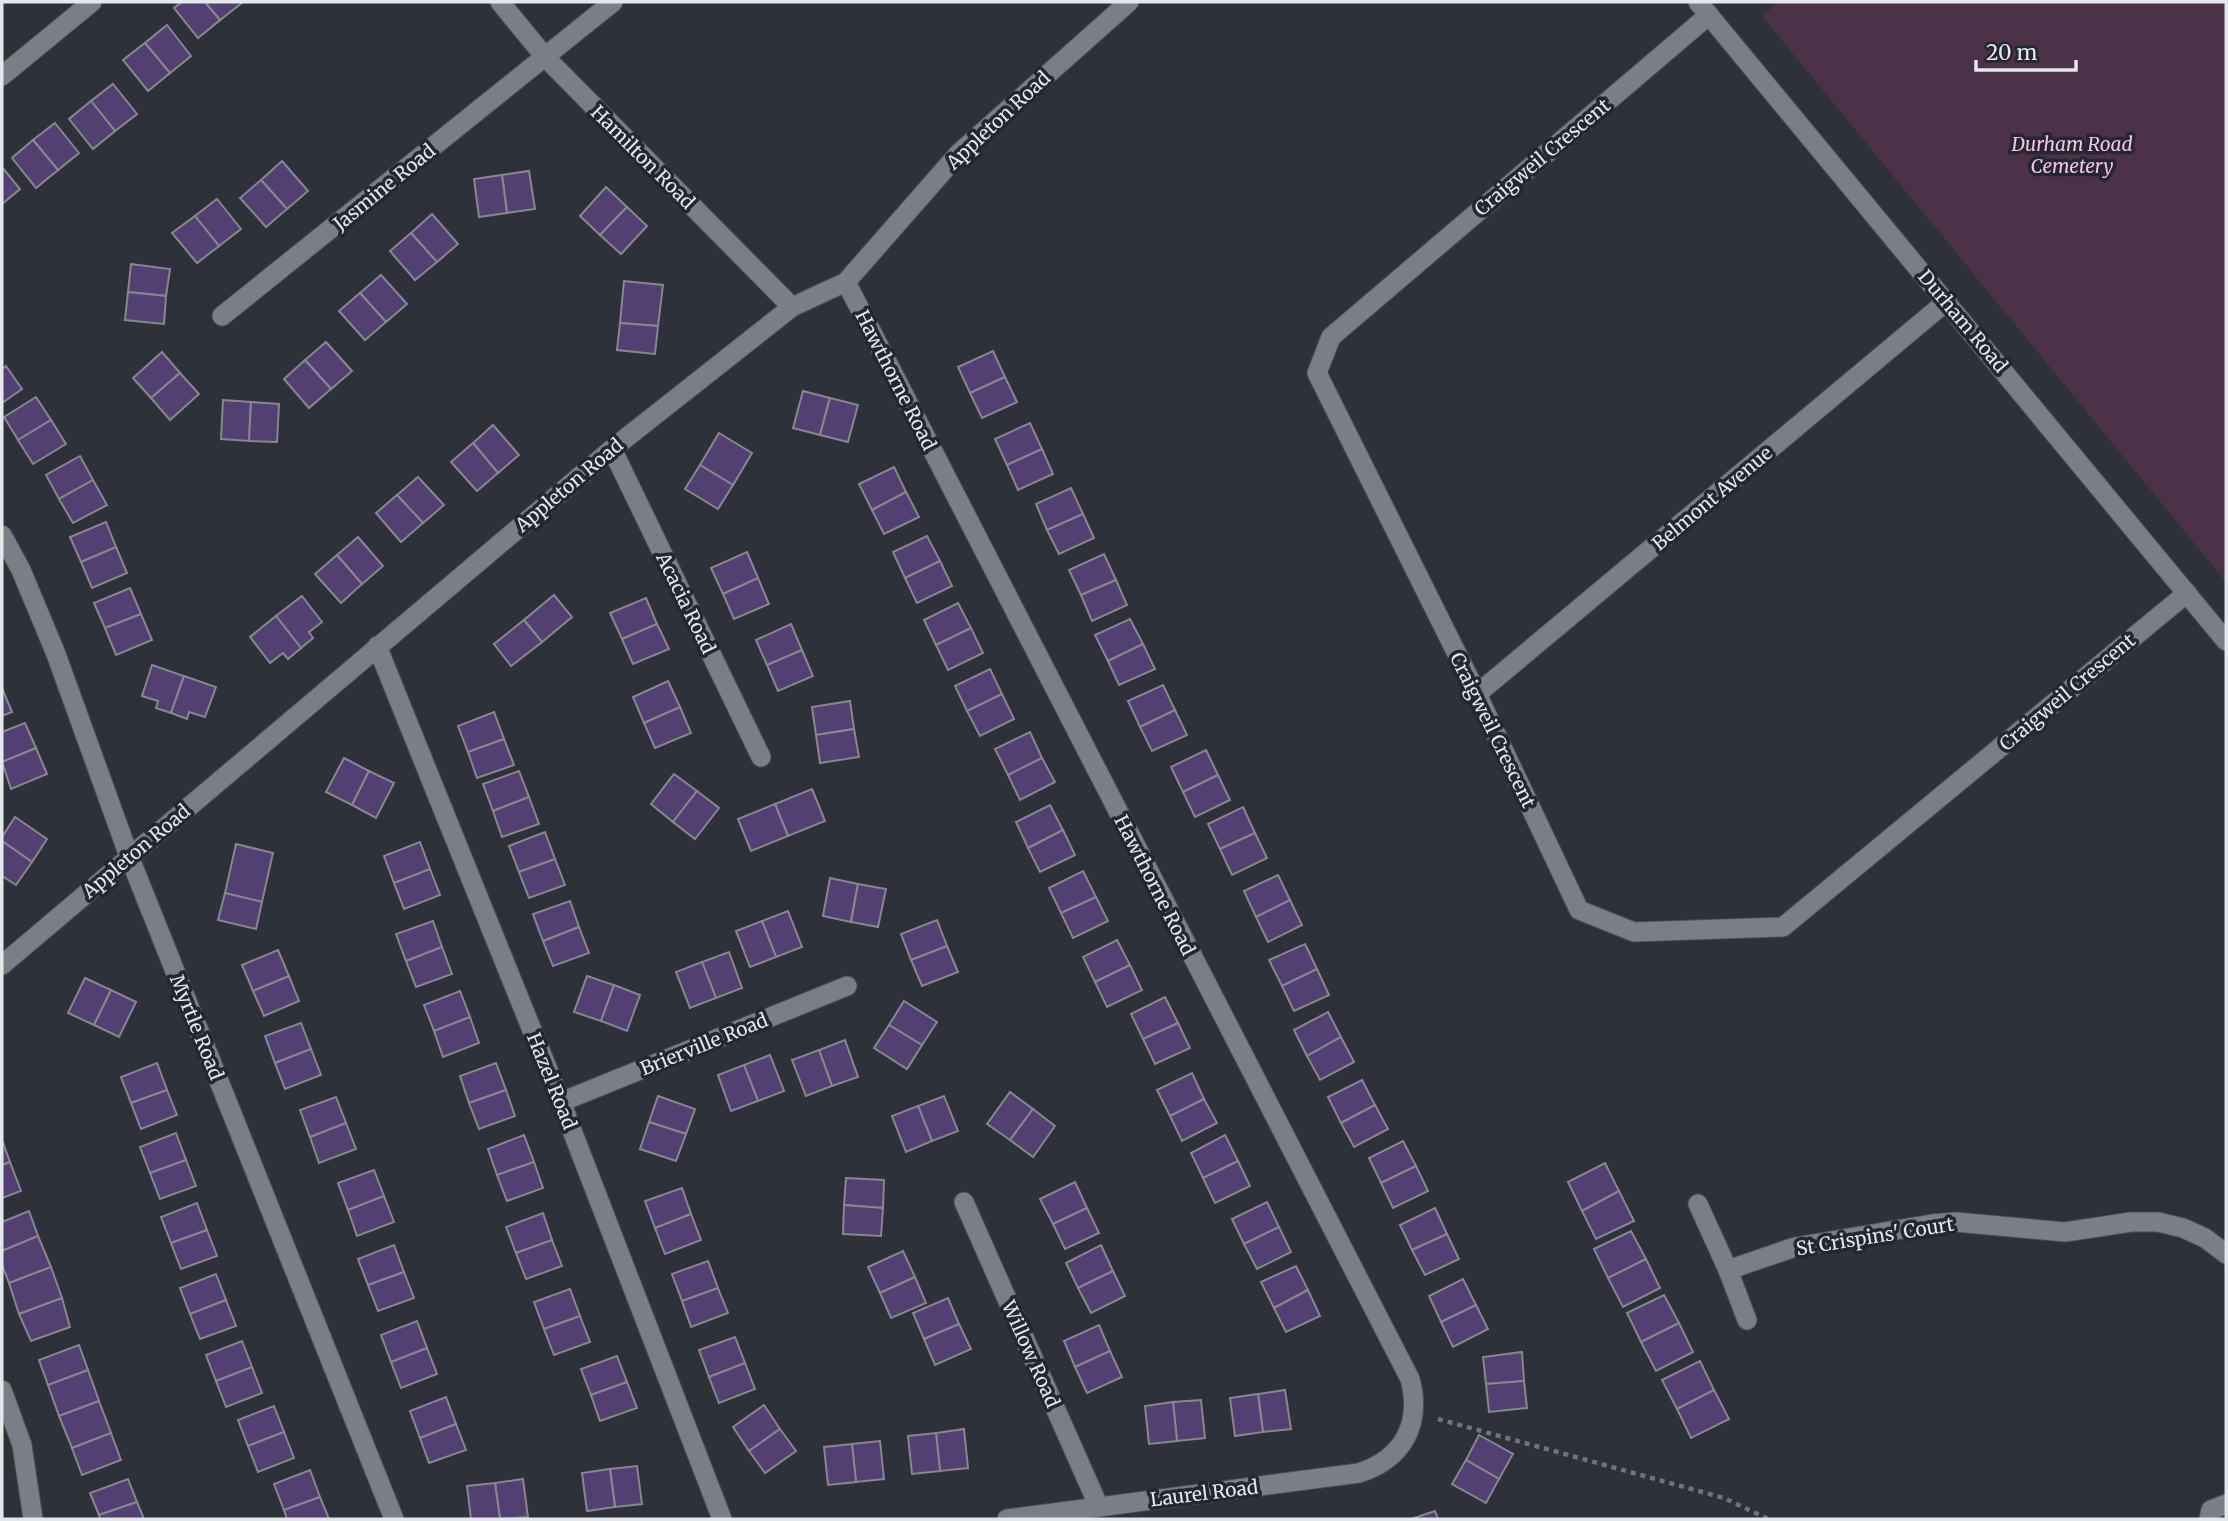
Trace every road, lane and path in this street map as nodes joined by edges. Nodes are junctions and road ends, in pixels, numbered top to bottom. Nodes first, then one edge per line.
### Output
1 (92, 2) edge
2 (500, 2) edge
3 (613, 2) edge
4 (1129, 2) edge
5 (1704, 8) edge
6 (546, 58) junction
7 (2, 76) edge
8 (846, 282) junction
9 (1947, 301) junction
10 (792, 307) junction
11 (222, 316) dead end
12 (612, 449) junction
13 (2, 535) edge
14 (2187, 593) junction
15 (2226, 641) edge
16 (377, 646) junction
17 (1476, 694) junction
18 (761, 757) dead end
19 (130, 856) junction
20 (2, 965) edge
21 (847, 986) dead end
22 (561, 1102) junction
23 (964, 1202) dead end
24 (1698, 1203) dead end
25 (2226, 1254) edge
26 (1728, 1270) junction
27 (1747, 1320) dead end
28 (2, 1390) edge
29 (1415, 1413) junction
30 (2226, 1504) edge
31 (1099, 1507) junction
32 (33, 1519) edge
33 (394, 1519) edge
34 (722, 1519) edge
35 (1007, 1519) edge
36 (1768, 1519) edge
37 (2209, 1519) edge

1 - 7 street
2 - 6 street, Hamilton Road
3 - 6 street, Jasmine Road
4 - 8 street, Appleton Road
5 - 9 street, Durham Road
5 - 17 street, Craigweil Crescent
6 - 10 street, Hamilton Road
6 - 11 street, Jasmine Road
8 - 10 street, Appleton Road
8 - 29 street, Hawthorne Road
9 - 14 street, Durham Road
9 - 17 street, Belmont Avenue
10 - 12 street, Appleton Road
12 - 16 street, Appleton Road
12 - 18 street, Acacia Road
13 - 19 street, Myrtle Road
14 - 15 street, Durham Road
14 - 17 street, Craigweil Crescent
16 - 19 street, Appleton Road
16 - 22 street, Hazel Road
19 - 20 street, Appleton Road
19 - 33 street, Myrtle Road
21 - 22 street, Brierville Road
22 - 34 street, Hazel Road
23 - 31 street, Willow Road
24 - 26 street
25 - 26 street, St Crispins' Court
26 - 27 street
28 - 32 street
29 - 31 street, Laurel Road
29 - 36 path
30 - 37 street
31 - 35 street, Laurel Road

